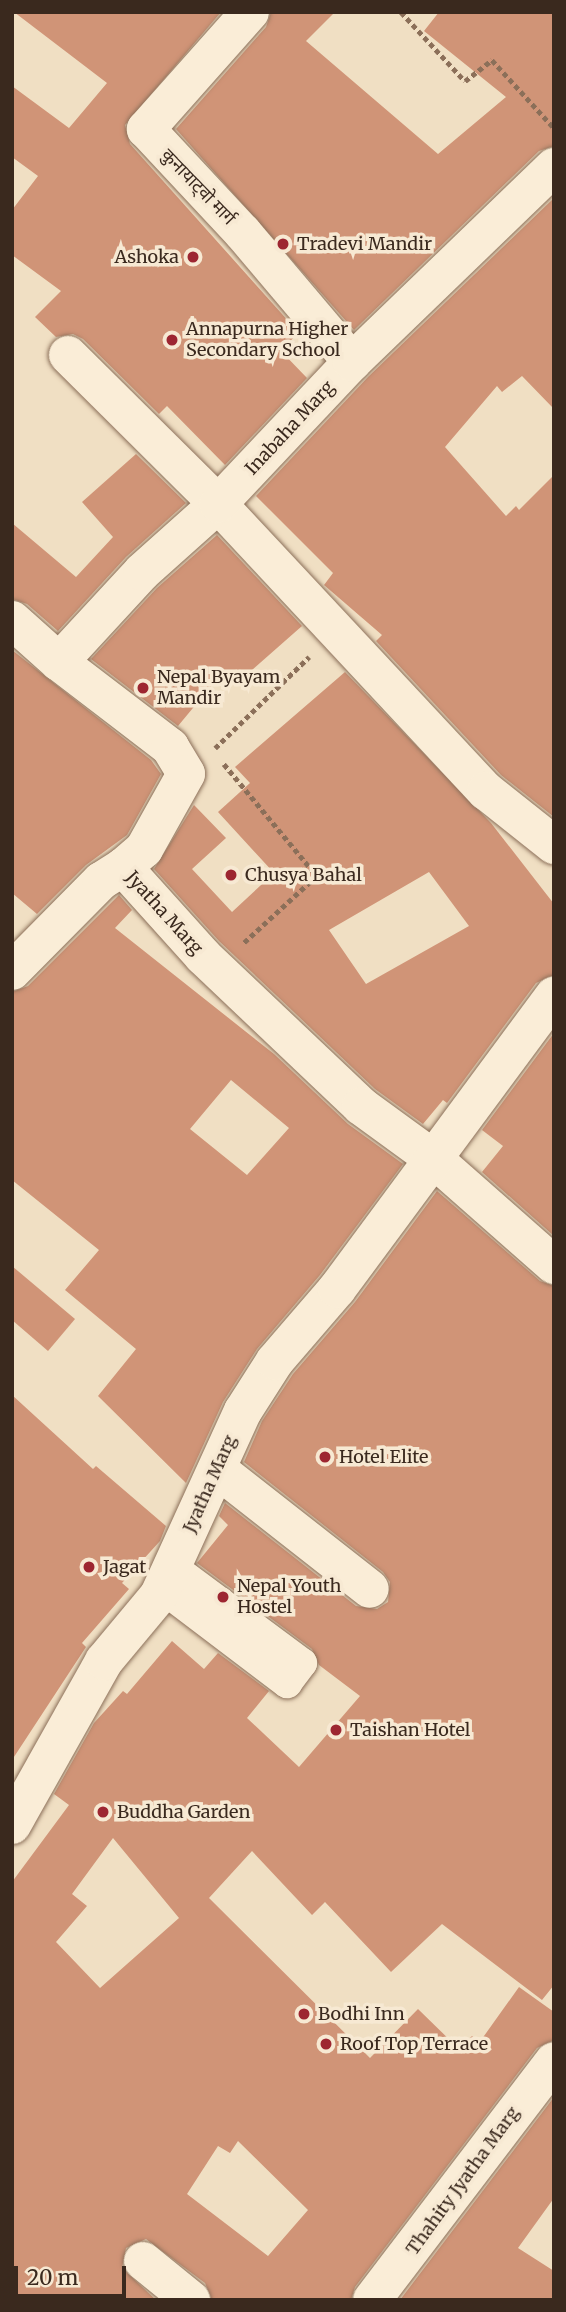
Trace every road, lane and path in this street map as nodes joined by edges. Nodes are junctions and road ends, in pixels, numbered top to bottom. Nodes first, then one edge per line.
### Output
1 (250, 12) edge
2 (401, 12) edge
3 (554, 128) edge
4 (554, 167) edge
5 (68, 355) dead end
6 (352, 362) junction
7 (218, 504) junction
8 (12, 620) edge
9 (334, 632) junction
10 (59, 663) junction
11 (170, 747) junction
12 (212, 750) junction
13 (554, 845) edge
14 (123, 867) junction
15 (217, 970) junction
16 (12, 971) edge
17 (554, 996) edge
18 (435, 1160) junction
19 (554, 1265) edge
20 (217, 1469) junction
21 (370, 1589) dead end
22 (19, 1797) edge
23 (554, 2061) edge
24 (142, 2261) dead end
25 (191, 2300) edge
26 (372, 2300) edge

1 - 6 street, कुनायाट्वो मार्ग
2 - 3 path
4 - 6 street, Inabaha Marg
5 - 7 street
6 - 7 street, Inabaha Marg
7 - 9 street
7 - 10 street, Inabaha Marg
8 - 10 street, Jyatha Marg
9 - 12 path
9 - 13 street
10 - 11 street, Jyatha Marg
11 - 12 path
11 - 14 street, Jyatha Marg
12 - 15 path
14 - 15 street, Jyatha Marg
14 - 16 street
15 - 18 street, Jyatha Marg
17 - 18 street, Jyatha Marg
18 - 19 street, Jyatha Marg
18 - 20 street, Jyatha Marg
20 - 21 street
20 - 22 street, Jyatha Marg
23 - 26 street, Thahity Jyatha Marg
24 - 25 street

